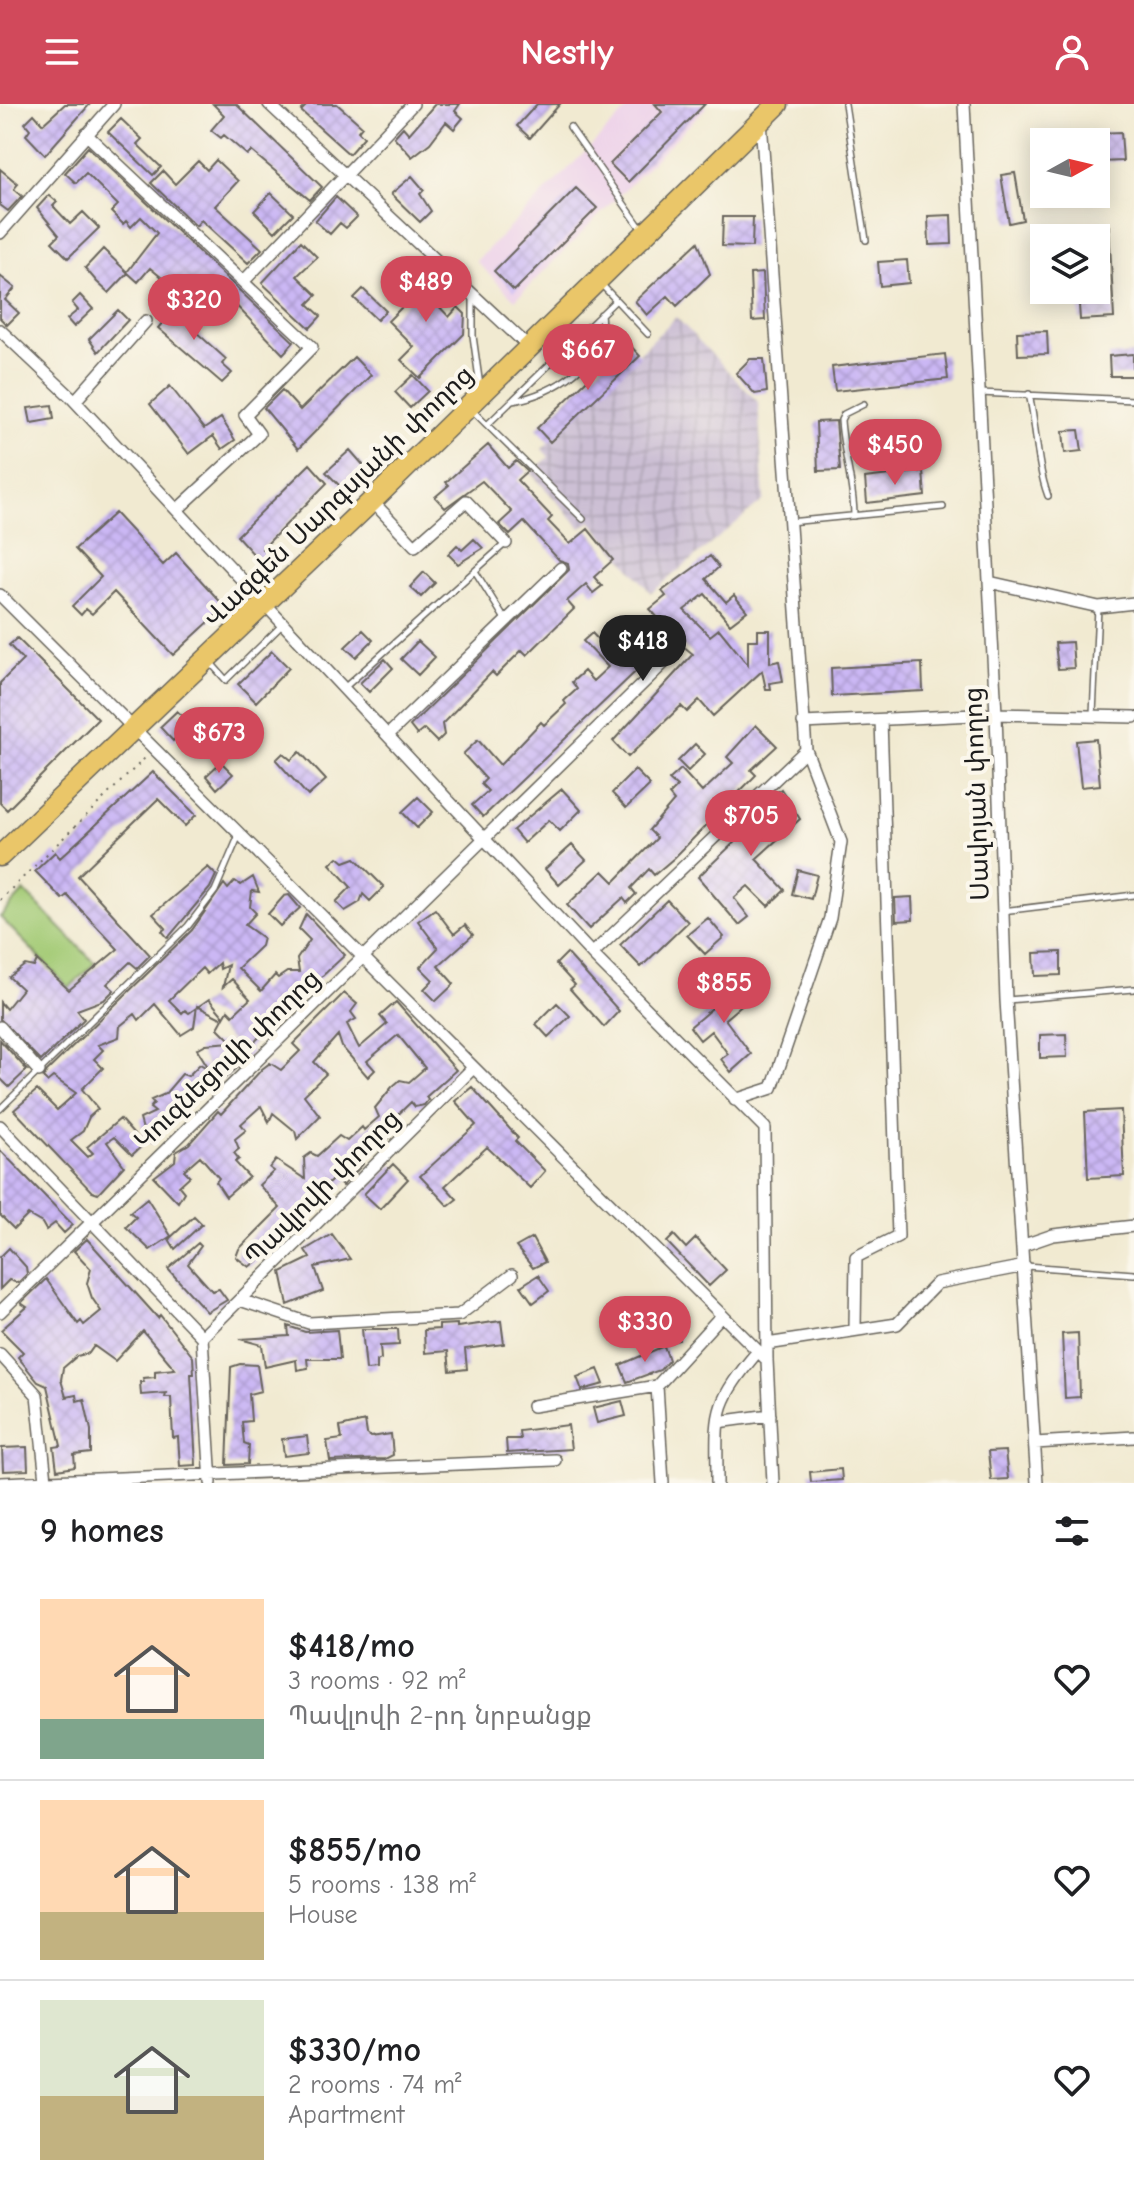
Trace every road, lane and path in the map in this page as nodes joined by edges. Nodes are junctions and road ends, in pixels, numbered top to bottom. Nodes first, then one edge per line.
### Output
1 (114, 104) edge
2 (269, 104) edge
3 (413, 104) edge
4 (778, 104) edge
5 (845, 104) edge
6 (964, 104) edge
7 (761, 121) junction
8 (570, 127) dead end
9 (86, 134) junction
10 (345, 177) junction
11 (0, 233) edge
12 (644, 233) junction
13 (866, 240) dead end
14 (597, 279) junction
15 (243, 282) junction
16 (473, 295) junction
17 (616, 300) junction
18 (601, 314) junction
19 (146, 321) dead end
20 (0, 330) edge
21 (648, 334) dead end
22 (529, 347) junction
23 (979, 393) junction
24 (1029, 394) junction
25 (475, 400) junction
26 (1134, 400) edge
27 (75, 401) junction
28 (511, 401) junction
29 (864, 404) dead end
30 (487, 425) junction
31 (1048, 496) dead end
32 (372, 501) junction
33 (943, 507) dead end
34 (177, 510) junction
35 (854, 516) junction
36 (583, 519) dead end
37 (789, 522) junction
38 (506, 543) joint
39 (561, 568) dead end
40 (475, 571) junction
41 (989, 582) junction
42 (0, 595) edge
43 (264, 603) junction
44 (1134, 603) edge
45 (1099, 607) junction
46 (506, 621) junction
47 (284, 624) junction
48 (675, 652) dead end
49 (206, 659) junction
50 (344, 688) junction
51 (996, 714) junction
52 (1093, 716) junction
53 (1134, 717) edge
54 (881, 720) junction
55 (803, 723) junction
56 (133, 729) junction
57 (388, 735) junction
58 (153, 750) junction
59 (806, 750) junction
60 (239, 835) junction
61 (486, 840) junction
62 (0, 856) edge
63 (1134, 895) edge
64 (0, 900) edge
65 (1001, 912) junction
66 (592, 954) junction
67 (365, 957) junction
68 (1134, 989) edge
69 (1006, 1000) junction
70 (0, 1027) edge
71 (473, 1068) junction
72 (39, 1071) junction
73 (735, 1100) junction
74 (0, 1109) edge
75 (0, 1126) edge
76 (91, 1220) junction
77 (1134, 1226) edge
78 (1024, 1245) junction
79 (1025, 1266) junction
80 (1134, 1274) edge
81 (512, 1275) dead end
82 (240, 1300) junction
83 (0, 1312) edge
84 (722, 1315) junction
85 (855, 1329) junction
86 (202, 1337) junction
87 (764, 1352) junction
88 (0, 1354) edge
89 (657, 1386) junction
90 (533, 1406) dead end
91 (770, 1415) junction
92 (718, 1422) junction
93 (1134, 1437) edge
94 (1035, 1443) junction
95 (555, 1460) dead end
96 (211, 1479) edge
97 (46, 1480) junction
98 (1, 1483) edge
99 (663, 1483) edge
100 (717, 1483) edge
101 (773, 1483) edge
102 (1037, 1483) edge

1 - 9 street
2 - 10 street
3 - 10 street
4 - 7 highway, Վազգեն Սարգսյանի փողոց
5 - 13 lane
6 - 23 street, Սավոյան փողոց
7 - 12 highway, Վազգեն Սարգսյանի փողոց
7 - 37 street
8 - 12 lane
9 - 11 street
9 - 15 street
10 - 15 street
10 - 16 street
12 - 14 highway, Վազգեն Սարգսյանի փողոց
14 - 17 lane
14 - 22 highway, Վազգեն Սարգսյանի փողոց
15 - 34 street
16 - 22 street
16 - 25 lane
17 - 18 lane
17 - 21 lane
18 - 28 lane
18 - 28 lane
19 - 27 street
20 - 27 street
22 - 25 highway, Վազգեն Սարգսյանի փողոց
23 - 24 lane
23 - 41 street, Սավոյան փողոց
24 - 26 lane
24 - 31 lane
25 - 30 lane
25 - 32 highway, Վազգեն Սարգսյանի փողոց
27 - 34 street
28 - 30 lane
29 - 35 lane
30 - 36 lane
32 - 38 street
32 - 43 highway, Վազգեն Սարգսյանի փողոց
33 - 35 lane
34 - 43 street
35 - 37 lane
37 - 55 street
38 - 40 lane
39 - 46 street
40 - 46 lane
40 - 50 lane
41 - 45 street
41 - 51 street, Սավոյան փողոց
42 - 56 street
43 - 47 street
43 - 49 highway, Վազգեն Սարգսյանի փողոց
44 - 45 street
45 - 52 lane
46 - 57 street
47 - 49 lane
47 - 50 street
48 - 61 street, Կուզնեցովի փողոց
49 - 56 highway, Վազգեն Սարգսյանի փողոց
50 - 57 street
51 - 52 street
51 - 54 street
51 - 65 street, Սավոյան փողոց
52 - 53 street
54 - 55 street
54 - 85 street
55 - 59 street
56 - 58 street
56 - 62 highway, Վազգեն Սարգսյանի փողոց
57 - 61 street
58 - 60 street
58 - 64 path
59 - 66 street
59 - 73 street
60 - 67 street
60 - 72 lane
61 - 66 street
61 - 67 street, Կուզնեցովի փողոց
63 - 65 lane
65 - 69 street, Սավոյան փողոց
66 - 73 street
67 - 71 street
67 - 76 street, Կուզնեցովի փողոց
68 - 69 lane
69 - 78 street, Սավոյան փողոց
70 - 72 street
71 - 82 street, Պավլովի փողոց
71 - 84 street
72 - 74 lane
73 - 87 street
75 - 76 street
76 - 83 street, Կուզնեցովի փողոց
76 - 86 street
77 - 78 street
78 - 79 street, Սավոյան փողոց
79 - 80 lane
79 - 85 street
79 - 94 street, Սավոյան փողոց
81 - 82 street
82 - 86 street, Պավլովի փողոց
84 - 87 street
84 - 89 street
85 - 87 street
86 - 96 street
87 - 91 street
87 - 92 street
88 - 97 street
89 - 90 street
89 - 99 street
91 - 92 street
91 - 101 street
92 - 100 street
93 - 94 street
94 - 102 street, Սավոյան փողոց
95 - 96 street
96 - 97 street
97 - 98 street

